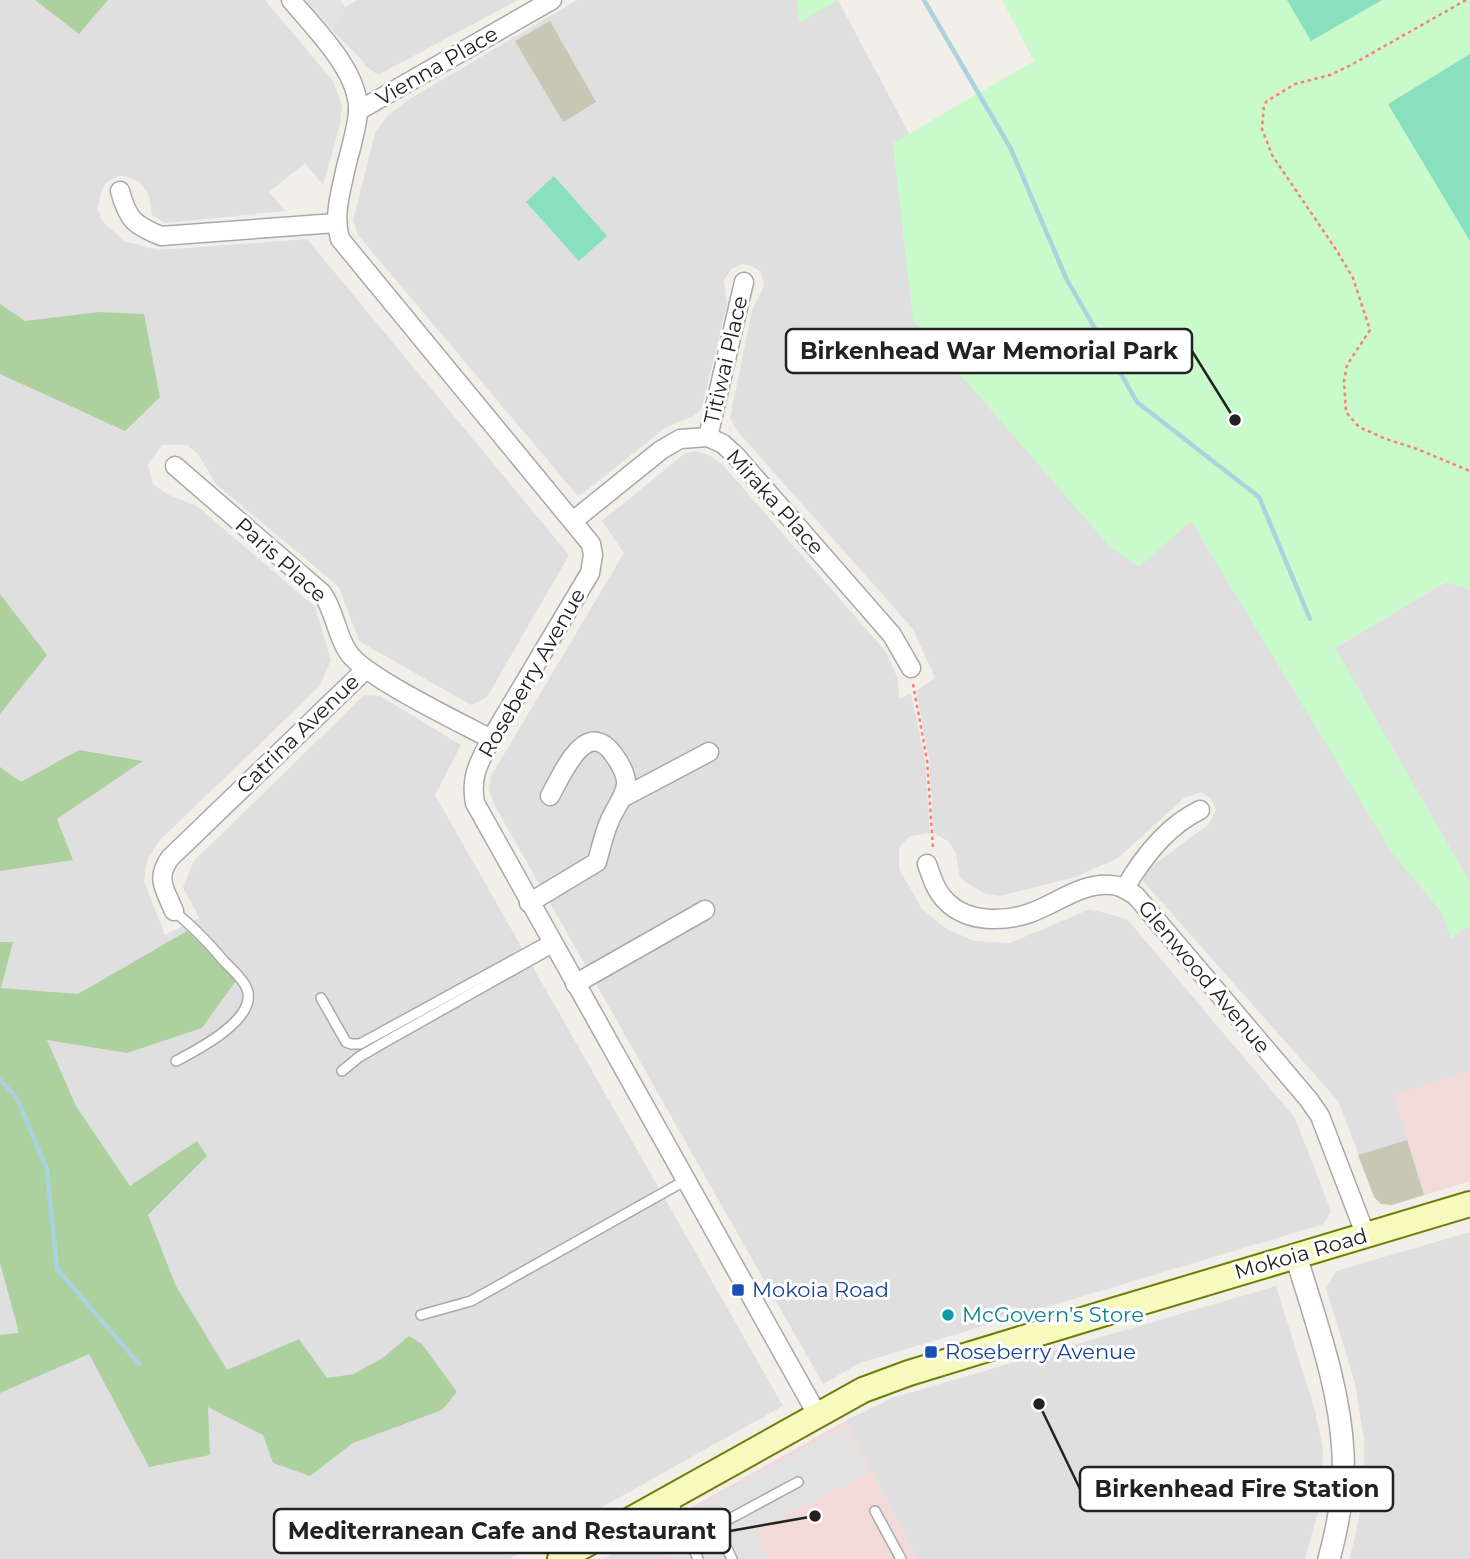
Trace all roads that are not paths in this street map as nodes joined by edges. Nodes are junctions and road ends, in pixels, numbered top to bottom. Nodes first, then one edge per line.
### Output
1 (291, 0) edge
2 (552, 0) edge
3 (358, 111) junction
4 (120, 191) dead end
5 (336, 223) junction
6 (744, 282) dead end
7 (709, 437) junction
8 (175, 466) dead end
9 (573, 521) junction
10 (912, 668) road end
11 (365, 670) junction
12 (491, 739) junction
13 (709, 752) dead end
14 (550, 796) dead end
15 (622, 798) junction
16 (1200, 810) dead end
17 (927, 864) road end
18 (1125, 888) junction
19 (529, 903) junction
20 (705, 910) dead end
21 (174, 911) joint
22 (552, 944) junction
23 (575, 984) junction
24 (321, 998) dead end
25 (176, 1061) dead end
26 (342, 1071) dead end
27 (685, 1180) junction
28 (1470, 1204) edge
29 (1366, 1236) junction
30 (1297, 1256) junction
31 (421, 1315) dead end
32 (817, 1414) junction
33 (798, 1482) dead end
34 (670, 1497) junction
35 (876, 1511) dead end
36 (716, 1525) junction
37 (688, 1537) junction
38 (560, 1559) edge
39 (698, 1559) edge
40 (732, 1559) edge
41 (901, 1559) edge
42 (1329, 1559) edge

1 - 3 street
2 - 3 street, Vienna Place
3 - 5 street
4 - 5 street
5 - 9 street, Roseberry Avenue
6 - 7 street, Titiwai Place
7 - 9 street, Miraka Place
7 - 10 street, Miraka Place
8 - 11 street, Paris Place
9 - 12 street, Roseberry Avenue
11 - 12 street, Catrina Avenue
11 - 21 street, Catrina Avenue
12 - 19 street, Roseberry Avenue
13 - 15 street
14 - 15 street
15 - 19 street
16 - 18 street
17 - 18 street, Glenwood Avenue
18 - 29 street, Glenwood Avenue
19 - 22 street, Roseberry Avenue
20 - 23 street
21 - 25 lane
22 - 23 street, Roseberry Avenue
22 - 24 lane
22 - 26 lane
23 - 27 street, Roseberry Avenue
27 - 31 lane
27 - 32 street, Roseberry Avenue
28 - 29 main road, Mokoia Road
29 - 30 main road, Mokoia Road
30 - 32 main road, Mokoia Road
30 - 42 street
32 - 34 main road, Mokoia Road
33 - 36 lane
34 - 37 lane
34 - 38 main road, Mokoia Road
35 - 41 lane
36 - 37 lane
36 - 40 lane
37 - 39 lane

